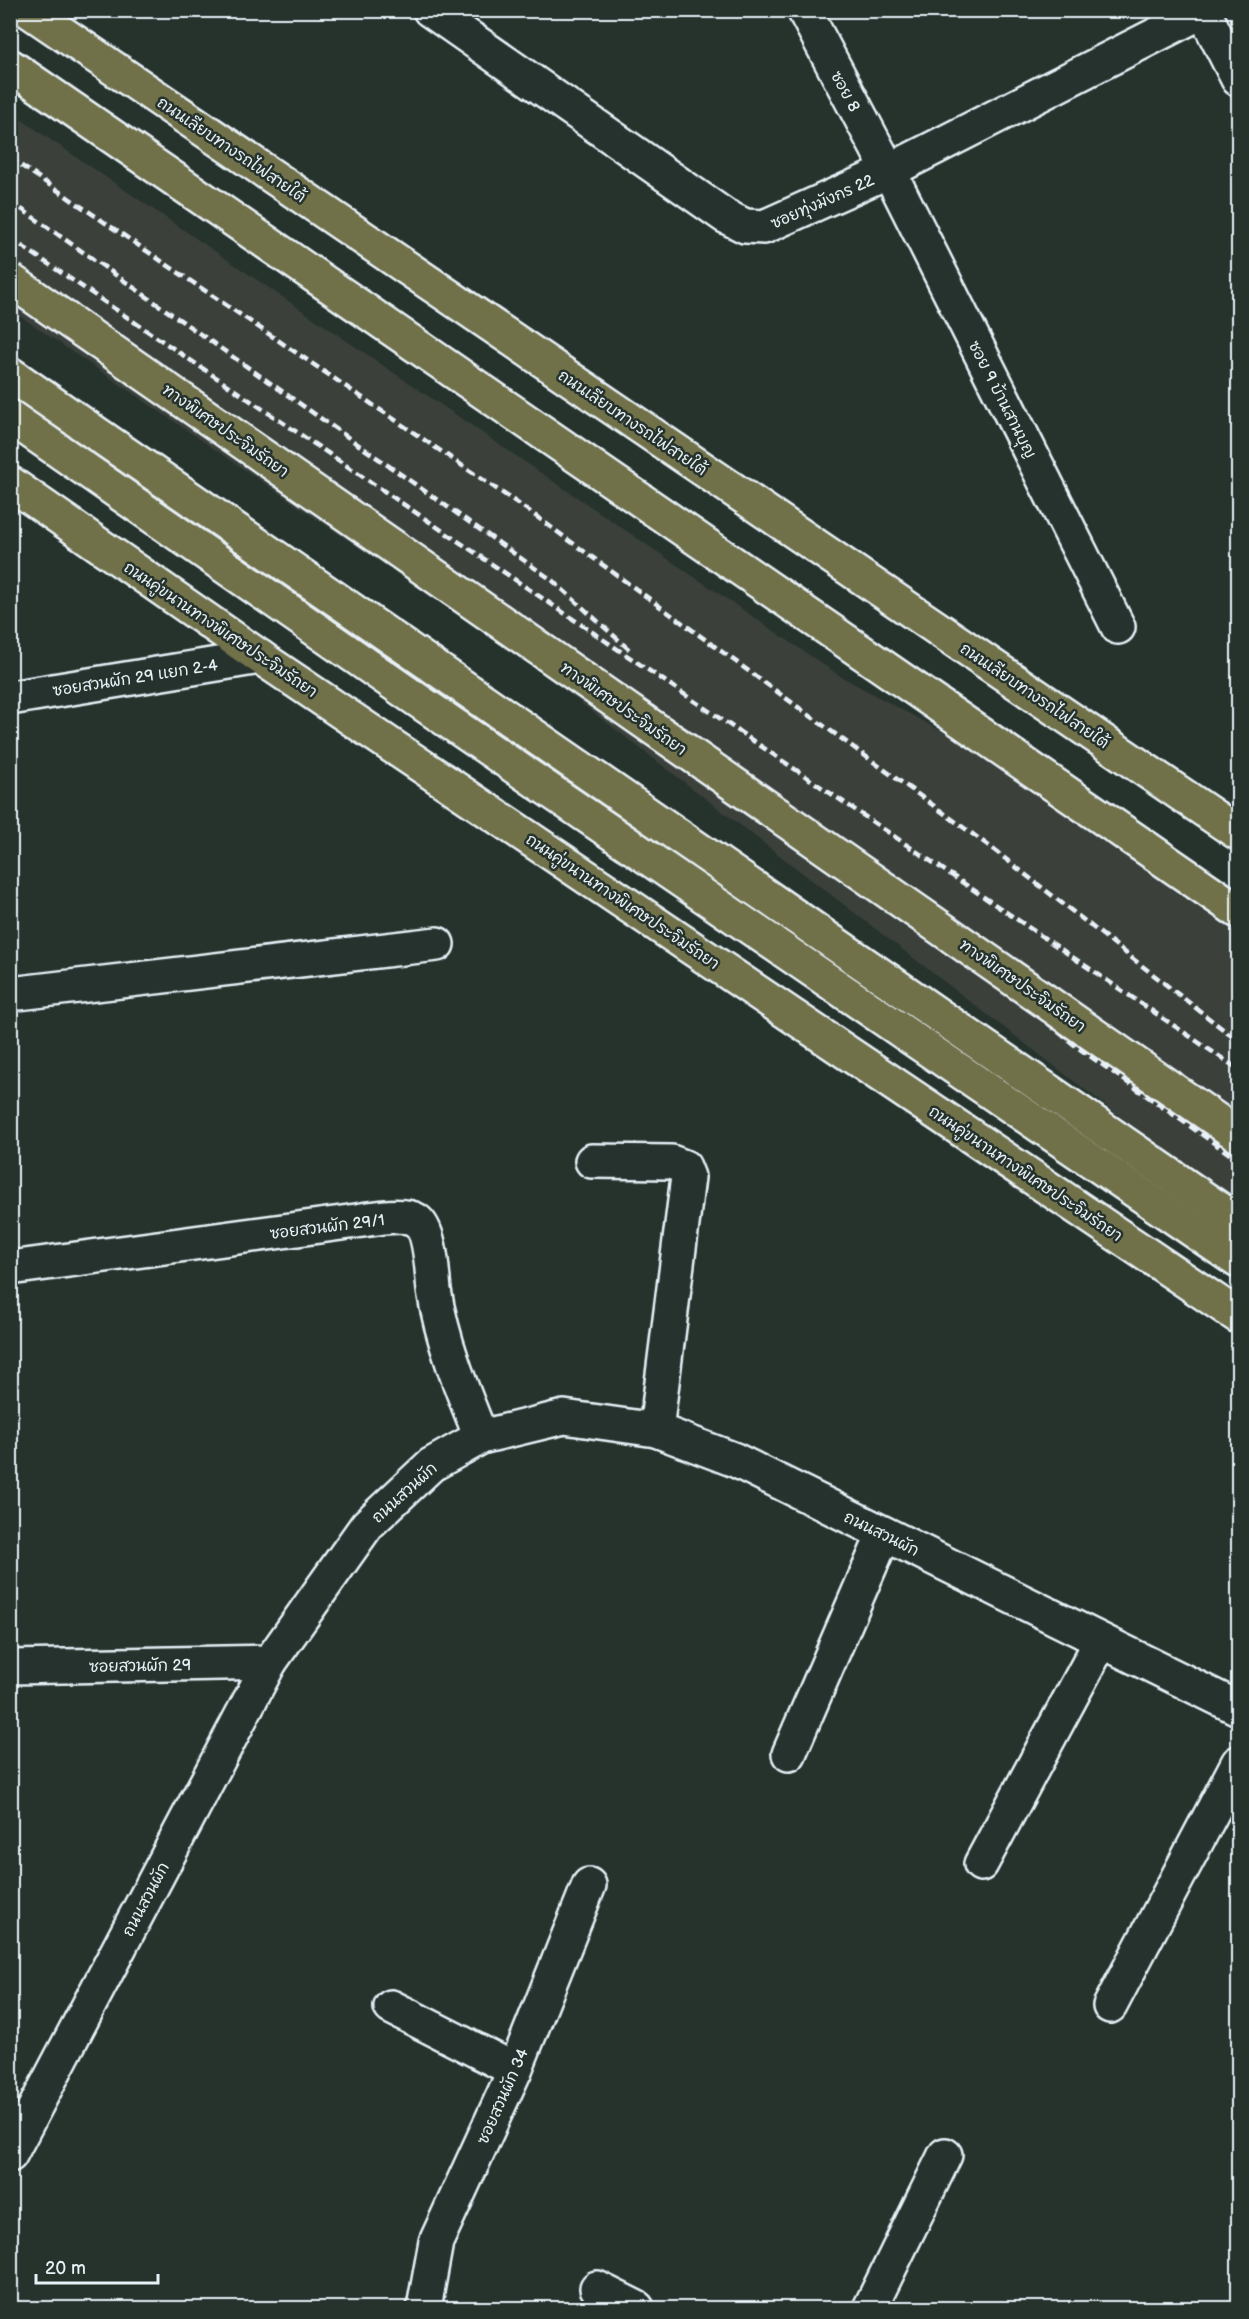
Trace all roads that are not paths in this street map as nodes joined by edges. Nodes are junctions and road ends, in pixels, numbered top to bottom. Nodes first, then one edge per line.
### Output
1 (28, 10) edge
2 (430, 10) edge
3 (804, 10) edge
4 (1204, 11) edge
5 (10, 66) edge
6 (1239, 79) edge
7 (889, 171) junction
8 (10, 280) edge
9 (10, 374) edge
10 (10, 417) edge
11 (10, 483) edge
12 (1118, 627) dead end
13 (260, 657) junction
14 (10, 698) edge
15 (1239, 833) edge
16 (1239, 911) edge
17 (437, 944) dead end
18 (10, 994) edge
19 (1239, 1135) edge
20 (592, 1161) dead end
21 (1239, 1222) edge
22 (1239, 1261) edge
23 (10, 1268) edge
24 (1239, 1316) edge
25 (656, 1430) junction
26 (481, 1437) junction
27 (884, 1534) junction
28 (1101, 1641) junction
29 (270, 1662) junction
30 (12, 1671) edge
31 (1239, 1708) edge
32 (789, 1754) dead end
33 (1239, 1763) edge
34 (981, 1864) dead end
35 (590, 1885) dead end
36 (1110, 2006) dead end
37 (391, 2007) dead end
38 (515, 2070) junction
39 (10, 2155) edge
40 (945, 2155) dead end
41 (597, 2288) dead end
42 (424, 2308) edge
43 (637, 2308) edge
44 (870, 2308) edge

1 - 15 main road, ถนนเลียบทางรถไฟสายใต้
2 - 7 street, ซอยทุ่งมังกร 22
3 - 7 street, ซอย 8
4 - 6 street
4 - 7 street, ซอยทุ่งมังกร 22
5 - 16 main road
7 - 12 street, ซอย 9 บ้านสานบุญ
8 - 19 main road, ทางพิเศษประจิมรัถยา, bridge
9 - 21 main road
10 - 22 main road
11 - 13 main road, ถนนคู่ขนานทางพิเศษประจิมรัถยา
13 - 14 street, ซอยสวนผัก 29 แยก 2-4
13 - 24 main road, ถนนคู่ขนานทางพิเศษประจิมรัถยา
17 - 18 street
20 - 25 street
23 - 26 street, ซอยสวนผัก 29/1
25 - 26 street, ถนนสวนผัก
25 - 27 street, ถนนสวนผัก
26 - 29 street, ถนนสวนผัก
27 - 28 street, ถนนสวนผัก
27 - 32 street
28 - 31 street, ถนนสวนผัก
28 - 34 street
29 - 30 street, ซอยสวนผัก 29
29 - 39 street, ถนนสวนผัก
33 - 36 street
35 - 38 street, ซอยสวนผัก 34
37 - 38 street
38 - 42 street, ซอยสวนผัก 34
40 - 44 street
41 - 43 street

